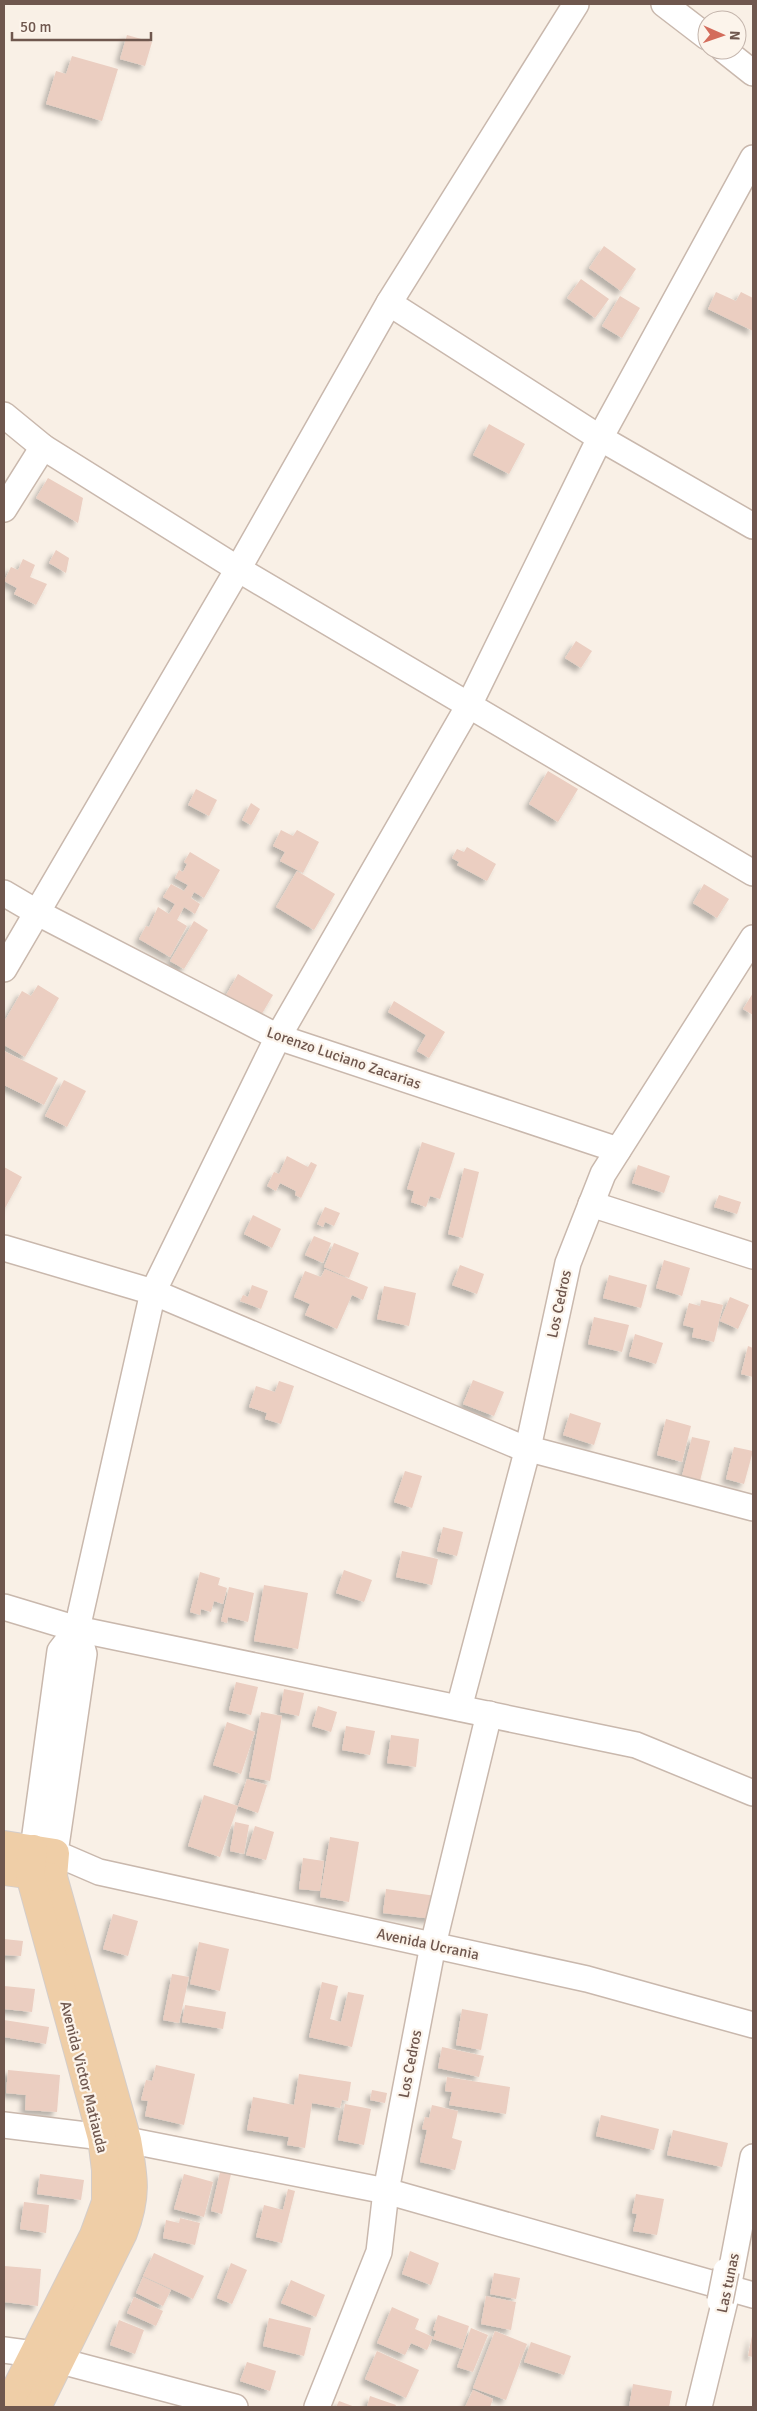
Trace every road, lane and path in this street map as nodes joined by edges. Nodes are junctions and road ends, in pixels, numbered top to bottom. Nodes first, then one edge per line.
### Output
1 (576, 4) edge
2 (664, 4) edge
3 (697, 29) edge
4 (737, 60) edge
5 (753, 73) edge
6 (753, 158) edge
7 (389, 303) junction
8 (4, 414) edge
9 (600, 438) junction
10 (43, 447) junction
11 (4, 509) edge
12 (753, 526) edge
13 (238, 570) junction
14 (468, 707) junction
15 (753, 873) edge
16 (4, 893) edge
17 (38, 913) junction
18 (753, 938) edge
19 (4, 969) edge
20 (278, 1037) junction
21 (618, 1150) junction
22 (591, 1204) junction
23 (4, 1248) edge
24 (753, 1256) edge
25 (153, 1292) junction
26 (528, 1448) junction
27 (753, 1508) edge
28 (4, 1607) edge
29 (77, 1629) junction
30 (458, 1708) junction
31 (489, 1714) junction
32 (753, 1793) edge
33 (4, 1845) edge
34 (43, 1864) junction
35 (4, 1871) edge
36 (433, 1945) junction
37 (753, 2025) edge
38 (4, 2125) edge
39 (115, 2139) junction
40 (753, 2157) edge
41 (386, 2191) junction
42 (725, 2286) junction
43 (753, 2295) edge
44 (4, 2350) edge
45 (46, 2357) junction
46 (7, 2407) edge
47 (36, 2407) edge
48 (235, 2407) edge
49 (317, 2407) edge
50 (699, 2407) edge

1 - 7 street
2 - 3 street
4 - 5 street
6 - 9 street
7 - 9 street
7 - 13 street
8 - 10 street
9 - 12 street
9 - 14 street
10 - 11 street
10 - 13 street
13 - 14 street
13 - 17 street
14 - 15 street
14 - 20 street
16 - 17 street, Lorenzo Luciano Zacarias
17 - 19 street
17 - 20 street, Lorenzo Luciano Zacarias
18 - 21 street, Los Cedros
20 - 21 street, Lorenzo Luciano Zacarias
20 - 25 street
21 - 22 street, Los Cedros
22 - 24 street
22 - 26 street, Los Cedros
23 - 25 street
25 - 26 street
25 - 29 street
26 - 27 street
26 - 30 street, Los Cedros
28 - 29 street
29 - 30 street
29 - 34 street
30 - 31 street
31 - 32 street
31 - 36 street, Los Cedros
33 - 34 main road, Avenida Ucrania
34 - 35 main road, Avenida Ucrania
34 - 36 street, Avenida Ucrania
34 - 39 main road, Avenida Victor Matiauda
36 - 37 street, Avenida Ucrania
36 - 41 street, Los Cedros
38 - 39 street
39 - 41 street
39 - 45 main road, Avenida Victor Matiauda
40 - 42 street, Las tunas
41 - 42 street
41 - 49 street, Los Cedros
42 - 43 street
42 - 50 street, Las tunas
44 - 45 street
45 - 46 main road, Avenida Victor Matiauda
45 - 47 main road, Avenida Victor Matiauda
45 - 48 street

